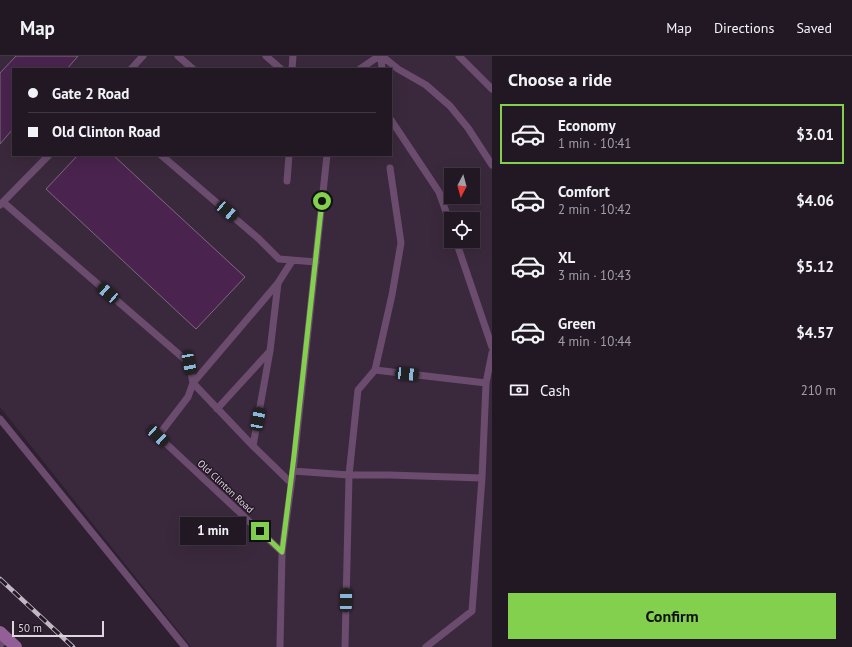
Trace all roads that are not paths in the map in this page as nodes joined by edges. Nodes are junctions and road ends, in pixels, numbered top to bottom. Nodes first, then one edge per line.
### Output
1 (143, 56) edge
2 (178, 56) edge
3 (266, 56) edge
4 (293, 56) edge
5 (381, 56) edge
6 (459, 56) edge
7 (132, 68) edge
8 (192, 68) edge
9 (280, 68) edge
10 (292, 68) edge
11 (362, 68) edge
12 (382, 68) edge
13 (492, 89) edge
14 (392, 122) edge
15 (48, 156) edge
16 (162, 156) edge
17 (289, 156) edge
18 (327, 156) edge
19 (492, 166) edge
20 (390, 168) dead end
21 (287, 181) dead end
22 (1, 204) edge
23 (446, 212) edge
24 (458, 248) edge
25 (292, 261) junction
26 (316, 262) junction
27 (278, 284) junction
28 (492, 347) edge
29 (270, 351) junction
30 (492, 353) edge
31 (375, 370) junction
32 (193, 383) junction
33 (486, 383) junction
34 (217, 409) junction
35 (0, 419) edge
36 (252, 446) junction
37 (293, 471) junction
38 (349, 475) junction
39 (482, 478) junction
40 (291, 483) junction
41 (282, 552) junction
42 (2, 638) edge
43 (16, 647) edge
44 (185, 647) edge
45 (280, 647) edge
46 (345, 647) edge
47 (426, 647) edge

1 - 7 lane
2 - 8 lane
3 - 9 lane
4 - 10 lane
5 - 11 lane
5 - 12 lane
5 - 19 lane
6 - 13 lane
14 - 23 lane
15 - 22 lane
16 - 25 lane
17 - 21 lane
18 - 26 lane
20 - 31 lane
22 - 32 lane
24 - 28 lane
25 - 26 lane
25 - 27 lane
26 - 37 lane
27 - 29 lane
27 - 32 lane
29 - 34 lane
29 - 36 lane
30 - 33 lane
31 - 33 lane
31 - 38 lane
32 - 34 lane
32 - 41 lane, Old Clinton Road
33 - 39 lane
34 - 36 lane
35 - 44 lane
36 - 40 lane
37 - 38 lane
37 - 40 lane
38 - 39 lane
38 - 46 lane
39 - 47 lane
40 - 41 lane
41 - 45 lane
42 - 43 main road

